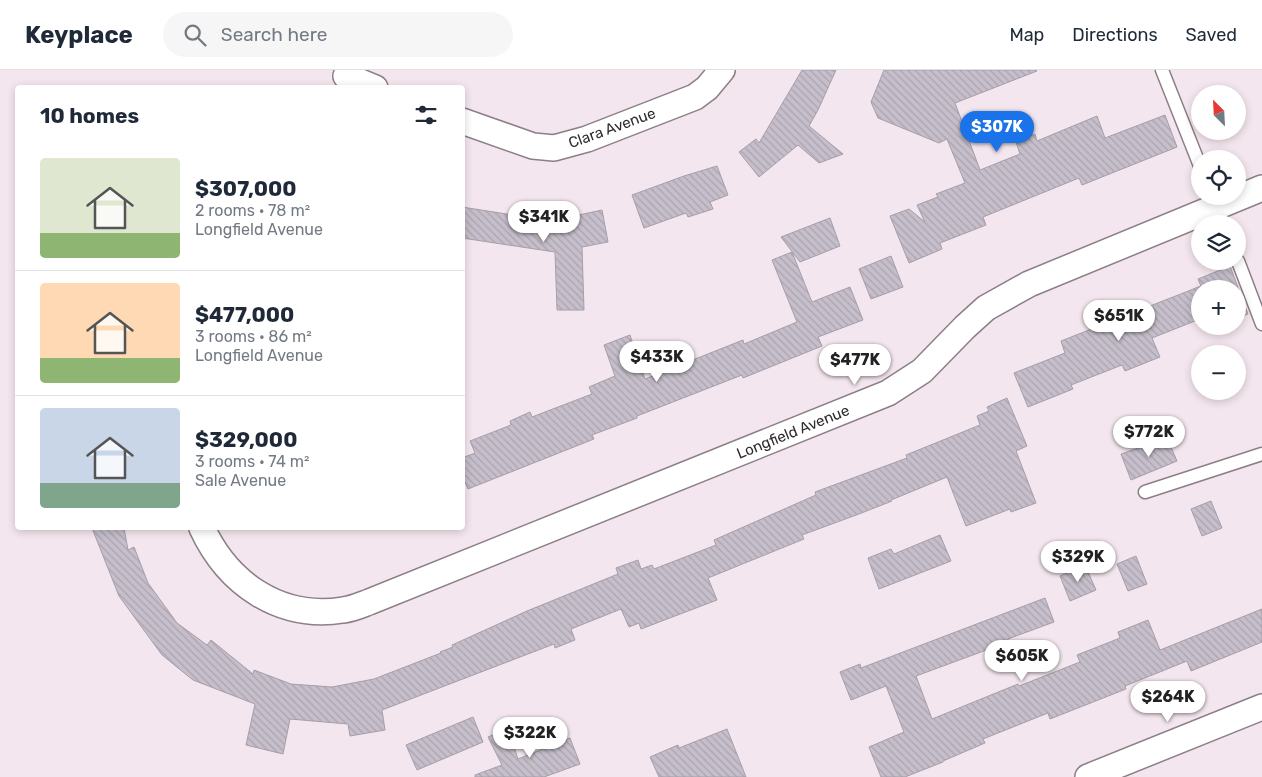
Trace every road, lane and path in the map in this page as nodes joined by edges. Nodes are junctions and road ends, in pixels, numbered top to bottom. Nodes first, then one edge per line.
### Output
1 (722, 70) edge
2 (1162, 70) edge
3 (346, 78) edge
4 (366, 85) edge
5 (465, 122) edge
6 (1194, 150) edge
7 (1262, 188) edge
8 (1217, 209) edge
9 (1241, 270) edge
10 (1262, 324) edge
11 (1262, 454) edge
12 (1145, 492) dead end
13 (203, 530) edge
14 (1262, 707) edge
15 (1088, 777) edge

1 - 5 street, Clara Avenue
2 - 6 lane
3 - 4 street
7 - 8 street, Longfield Avenue
8 - 13 street, Longfield Avenue
9 - 10 lane
11 - 12 lane
14 - 15 street

